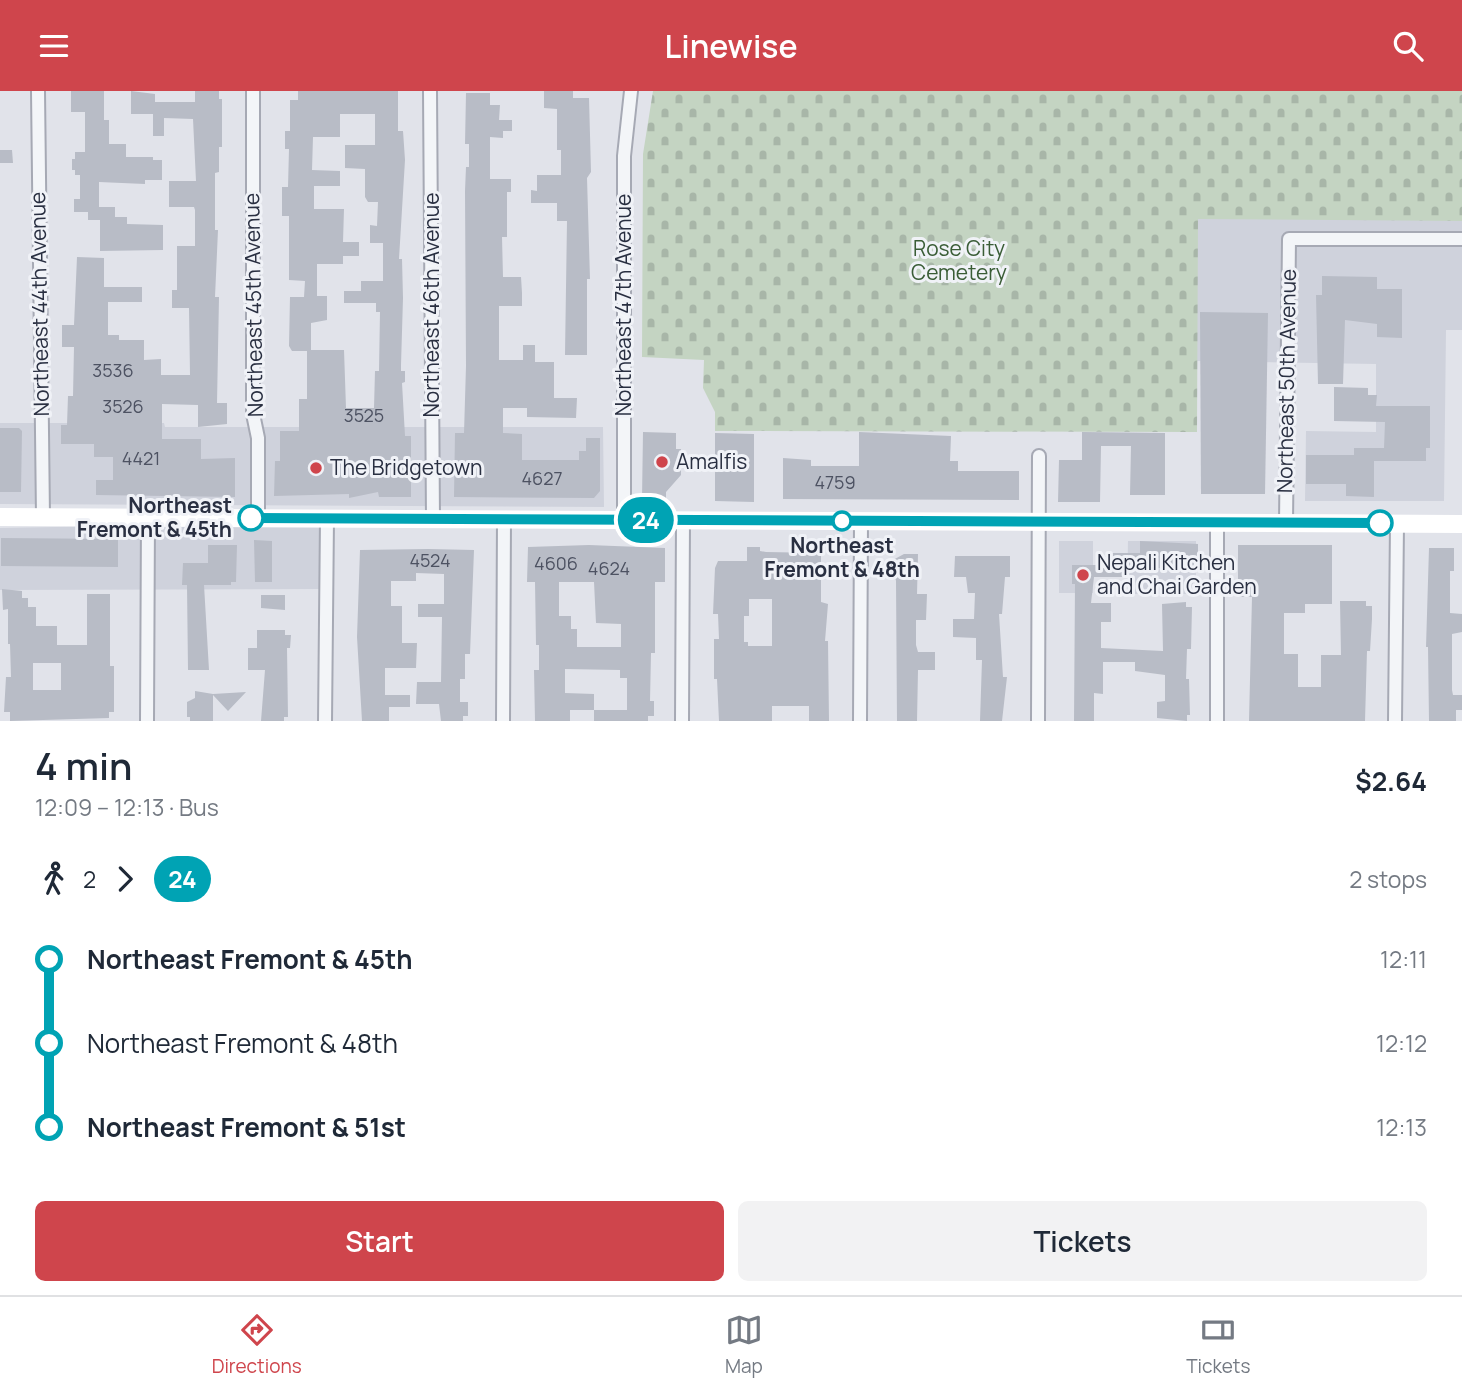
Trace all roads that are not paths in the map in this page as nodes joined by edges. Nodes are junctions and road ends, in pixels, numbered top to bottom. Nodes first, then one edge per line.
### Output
1 (38, 91) edge
2 (253, 91) edge
3 (430, 91) edge
4 (631, 91) edge
5 (1462, 239) edge
6 (1039, 456) dead end
7 (0, 517) edge
8 (43, 517) junction
9 (148, 517) junction
10 (258, 518) junction
11 (327, 519) junction
12 (433, 519) junction
13 (504, 519) junction
14 (624, 520) junction
15 (683, 520) junction
16 (861, 521) junction
17 (1039, 521) junction
18 (1217, 523) junction
19 (1286, 523) junction
20 (1397, 524) junction
21 (1462, 524) edge
22 (147, 721) edge
23 (325, 721) edge
24 (503, 721) edge
25 (682, 721) edge
26 (860, 721) edge
27 (1038, 721) edge
28 (1216, 721) edge
29 (1395, 721) edge

1 - 8 street, Northeast 44th Avenue
2 - 10 street, Northeast 45th Avenue
3 - 12 street, Northeast 46th Avenue
4 - 14 street, Northeast 47th Avenue
5 - 19 street, Northeast 50th Avenue
6 - 17 street
7 - 8 main road
8 - 9 main road
9 - 10 main road
9 - 22 street
10 - 11 main road
11 - 12 main road
11 - 23 street
12 - 13 main road
13 - 14 main road
13 - 24 street
14 - 15 main road
15 - 16 main road
15 - 25 street
16 - 17 main road
16 - 26 street
17 - 18 main road
17 - 27 street
18 - 19 main road
18 - 28 street
19 - 20 main road
20 - 21 main road
20 - 29 street

